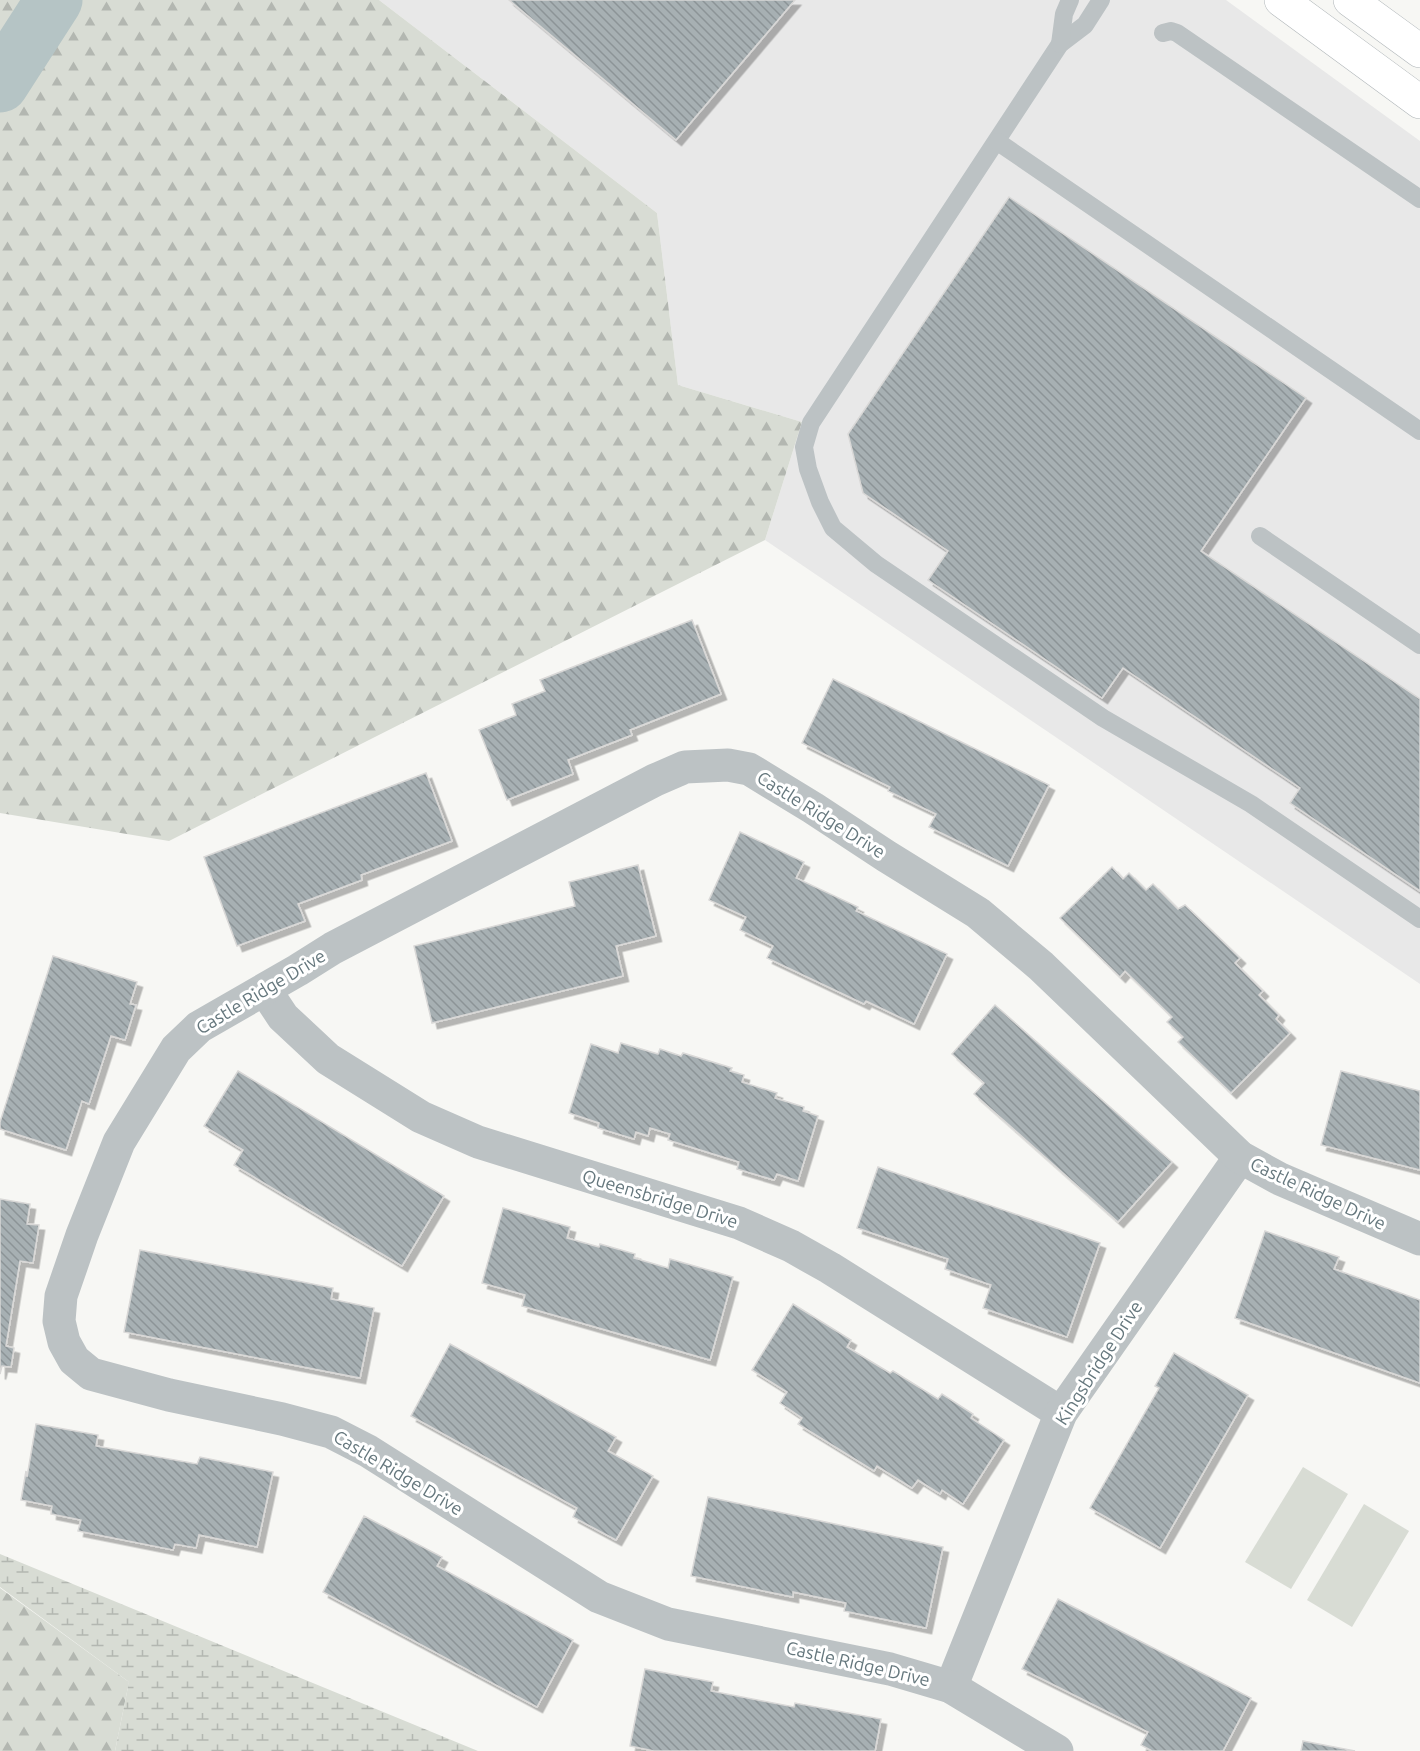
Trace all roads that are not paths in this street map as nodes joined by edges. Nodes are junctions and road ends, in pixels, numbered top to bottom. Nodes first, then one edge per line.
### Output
1 (1070, 0) edge
2 (1101, 0) edge
3 (1281, 0) edge
4 (1350, 0) edge
5 (1163, 33) dead end
6 (1060, 45) junction
7 (1420, 51) edge
8 (1420, 102) edge
9 (998, 142) junction
10 (1420, 200) edge
11 (1420, 431) edge
12 (1260, 536) dead end
13 (1420, 645) edge
14 (1420, 919) edge
15 (265, 990) junction
16 (1240, 1157) junction
17 (1420, 1239) edge
18 (1061, 1413) junction
19 (951, 1687) junction
20 (1056, 1751) edge

1 - 6 lane
2 - 6 lane
3 - 8 main road
4 - 7 main road
5 - 10 lane
6 - 9 lane
9 - 11 lane
9 - 14 lane
12 - 13 lane
15 - 16 street, Castle Ridge Drive
15 - 18 street, Queensbridge Drive
15 - 19 street, Castle Ridge Drive
16 - 17 street, Castle Ridge Drive
16 - 18 street, Kingsbridge Drive
18 - 19 street, Kingsbridge Drive
19 - 20 street, Castle Ridge Drive

